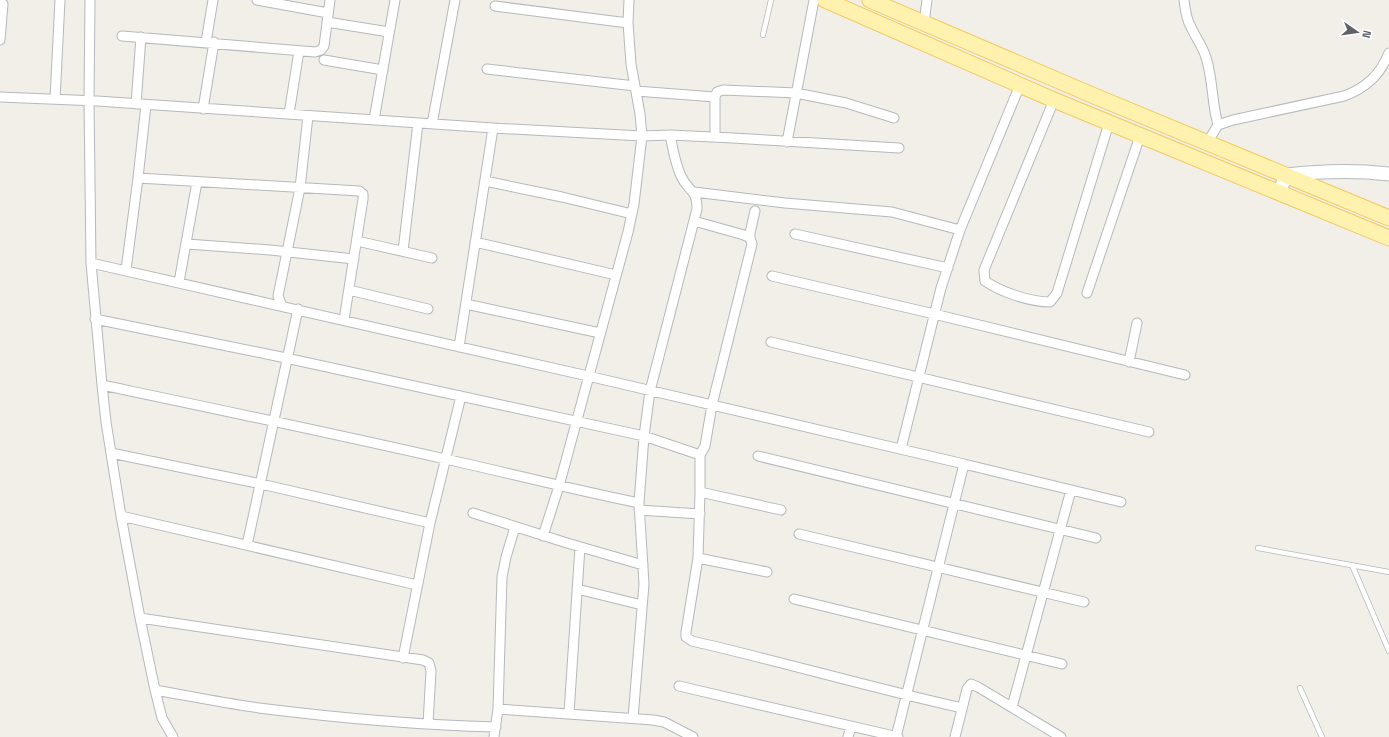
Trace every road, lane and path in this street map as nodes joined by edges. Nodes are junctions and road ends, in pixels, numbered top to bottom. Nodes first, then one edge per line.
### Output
1 (60, 0) edge
2 (90, 0) edge
3 (213, 0) edge
4 (257, 0) edge
5 (330, 0) edge
6 (395, 0) edge
7 (455, 0) edge
8 (629, 0) edge
9 (771, 0) edge
10 (814, 0) edge
11 (825, 0) edge
12 (870, 0) edge
13 (927, 0) edge
14 (1184, 0) edge
15 (2, 2) edge
16 (495, 6) dead end
17 (328, 18) junction
18 (628, 23) junction
19 (924, 23) junction
20 (389, 32) junction
21 (763, 35) dead end
22 (122, 36) dead end
23 (142, 37) junction
24 (0, 40) edge
25 (210, 42) junction
26 (298, 51) junction
27 (1389, 53) edge
28 (324, 60) dead end
29 (487, 69) dead end
30 (382, 70) junction
31 (1020, 85) junction
32 (635, 89) junction
33 (796, 93) junction
34 (0, 97) edge
35 (715, 97) junction
36 (55, 99) junction
37 (1054, 100) junction
38 (89, 101) junction
39 (136, 104) junction
40 (146, 105) junction
41 (203, 108) junction
42 (289, 114) junction
43 (308, 116) junction
44 (894, 118) dead end
45 (374, 120) junction
46 (1109, 122) junction
47 (418, 123) junction
48 (432, 124) junction
49 (1218, 125) junction
50 (494, 128) junction
51 (670, 135) junction
52 (642, 136) junction
53 (1140, 136) junction
54 (715, 137) junction
55 (787, 142) junction
56 (1207, 143) junction
57 (898, 148) dead end
58 (1389, 174) edge
59 (1286, 175) junction
60 (138, 178) junction
61 (485, 181) junction
62 (197, 182) junction
63 (300, 188) junction
64 (694, 192) junction
65 (1278, 193) junction
66 (755, 211) dead end
67 (632, 214) junction
68 (1389, 218) edge
69 (694, 221) junction
70 (960, 230) junction
71 (795, 234) dead end
72 (750, 238) junction
73 (1389, 238) edge
74 (357, 241) junction
75 (475, 242) junction
76 (187, 244) junction
77 (286, 252) junction
78 (403, 252) junction
79 (432, 258) dead end
80 (354, 259) junction
81 (91, 263) junction
82 (948, 268) junction
83 (126, 270) junction
84 (616, 275) junction
85 (772, 276) dead end
86 (179, 282) junction
87 (349, 290) junction
88 (1087, 293) dead end
89 (466, 304) junction
90 (282, 306) junction
91 (298, 309) junction
92 (428, 310) dead end
93 (934, 314) junction
94 (95, 319) junction
95 (344, 320) junction
96 (1138, 323) dead end
97 (600, 333) junction
98 (772, 342) dead end
99 (459, 347) junction
100 (286, 358) junction
101 (1129, 362) junction
102 (1185, 375) dead end
103 (588, 376) junction
104 (919, 377) junction
105 (102, 385) junction
106 (650, 391) junction
107 (461, 396) junction
108 (712, 405) junction
109 (274, 421) junction
110 (577, 421) junction
111 (1149, 432) dead end
112 (644, 436) junction
113 (902, 449) junction
114 (111, 453) junction
115 (700, 455) junction
116 (758, 456) dead end
117 (445, 459) junction
118 (964, 464) junction
119 (261, 484) junction
120 (559, 486) junction
121 (1071, 490) junction
122 (700, 492) junction
123 (1121, 502) dead end
124 (953, 504) junction
125 (639, 506) junction
126 (781, 510) dead end
127 (473, 513) dead end
128 (700, 514) junction
129 (121, 516) junction
130 (430, 523) junction
131 (515, 527) junction
132 (1061, 530) junction
133 (799, 534) dead end
134 (543, 536) junction
135 (1096, 538) dead end
136 (247, 545) junction
137 (580, 547) junction
138 (1258, 548) dead end
139 (698, 558) junction
140 (643, 565) junction
141 (1352, 565) junction
142 (938, 567) junction
143 (767, 572) dead end
144 (1389, 572) edge
145 (417, 585) junction
146 (577, 588) junction
147 (1043, 593) junction
148 (794, 599) dead end
149 (1084, 602) dead end
150 (642, 605) junction
151 (140, 618) junction
152 (923, 631) junction
153 (1389, 651) edge
154 (1026, 656) junction
155 (403, 658) junction
156 (1062, 664) dead end
157 (679, 686) dead end
158 (1300, 688) dead end
159 (154, 690) junction
160 (908, 696) junction
161 (1012, 707) junction
162 (962, 708) junction
163 (498, 709) junction
164 (569, 713) junction
165 (633, 718) junction
166 (428, 724) junction
167 (851, 726) junction
168 (496, 727) junction
169 (956, 736) edge
170 (173, 737) edge
171 (494, 737) edge
172 (693, 737) edge
173 (848, 737) edge
174 (897, 737) edge
175 (1061, 737) edge
176 (1322, 737) edge

1 - 36 street
2 - 38 street
3 - 25 street
4 - 17 street
5 - 17 street
6 - 20 street
7 - 48 street
8 - 18 street
9 - 21 lane
10 - 33 street
11 - 31 main road
12 - 19 main road
13 - 19 street
14 - 49 street
15 - 24 street
16 - 18 street
17 - 20 street
17 - 26 street
18 - 32 street
19 - 56 main road
20 - 30 street
22 - 23 street
23 - 25 street
23 - 39 street
25 - 26 street
25 - 41 street
26 - 42 street
27 - 49 street
28 - 30 street
29 - 32 street
30 - 45 street
31 - 37 main road
31 - 70 street
32 - 35 street
32 - 52 street
33 - 35 street
33 - 44 street
33 - 55 street
34 - 36 street
35 - 54 street
36 - 38 street
37 - 46 main road
37 - 46 street
38 - 39 street
38 - 81 street
39 - 40 street
40 - 41 street
40 - 60 street
41 - 42 street
42 - 43 street
43 - 45 street
43 - 63 street
45 - 47 street
46 - 53 main road
47 - 48 street
47 - 78 street
48 - 50 street
49 - 56 street
50 - 52 street
50 - 61 street
51 - 52 street
51 - 54 street
51 - 64 street
52 - 67 street
53 - 65 main road
53 - 88 street
54 - 55 street
55 - 57 street
56 - 59 main road
58 - 59 street
59 - 65 street
59 - 68 main road
60 - 62 street
60 - 83 street
61 - 67 street
61 - 75 street
62 - 63 street
62 - 76 street
63 - 74 street
63 - 77 street
64 - 69 street
64 - 70 street
65 - 73 main road
66 - 72 street
67 - 84 street
69 - 72 street
69 - 106 street
70 - 82 street
71 - 82 street
72 - 108 street
74 - 78 street
74 - 80 street
75 - 84 street
75 - 89 street
76 - 77 street
76 - 86 street
77 - 80 street
77 - 90 street
78 - 79 street
80 - 87 street
81 - 83 street
81 - 94 street
82 - 93 street
83 - 86 street
84 - 97 street
85 - 93 street
86 - 90 street
87 - 92 street
87 - 95 street
89 - 97 street
89 - 99 street
90 - 91 street
91 - 95 street
91 - 100 street
93 - 101 street
93 - 104 street
94 - 100 street
94 - 105 street
95 - 99 street
96 - 101 street
97 - 103 street
98 - 104 street
99 - 103 street
100 - 107 street
100 - 109 street
101 - 102 street
103 - 106 street
103 - 110 street
104 - 111 street
104 - 113 street
105 - 109 street
105 - 114 street
106 - 108 street
106 - 112 street
107 - 110 street
107 - 117 street
108 - 113 street
108 - 115 street
109 - 117 street
109 - 119 street
110 - 112 street
110 - 120 street
112 - 115 street
112 - 125 street
113 - 118 street
114 - 119 street
114 - 129 street
115 - 122 street
116 - 124 street
117 - 120 street
117 - 130 street
118 - 121 street
118 - 124 street
119 - 130 street
119 - 136 street
120 - 125 street
120 - 134 street
121 - 123 street
121 - 132 street
122 - 126 street
122 - 128 street
124 - 132 street
124 - 142 street
125 - 128 street
125 - 140 street
127 - 131 street
128 - 139 street
129 - 136 street
129 - 151 street
130 - 145 street
131 - 134 street
131 - 163 street
132 - 135 street
132 - 147 street
133 - 142 street
134 - 137 street
136 - 145 street
137 - 140 street
137 - 146 street
138 - 141 lane
139 - 143 street
139 - 160 street
140 - 150 street
141 - 144 lane
141 - 153 lane
142 - 147 street
142 - 152 street
145 - 155 street
146 - 150 street
146 - 164 street
147 - 149 street
147 - 154 street
148 - 152 street
150 - 165 street
151 - 155 street
151 - 159 street
152 - 154 street
152 - 160 street
154 - 156 street
154 - 161 street
155 - 166 street
157 - 167 street
158 - 176 lane
159 - 166 street
159 - 170 street
160 - 162 street
160 - 174 street
161 - 162 street
161 - 175 street
162 - 169 street
163 - 164 street
163 - 168 street
164 - 165 street
165 - 172 street
166 - 168 street
167 - 173 street
167 - 174 street
168 - 171 street

